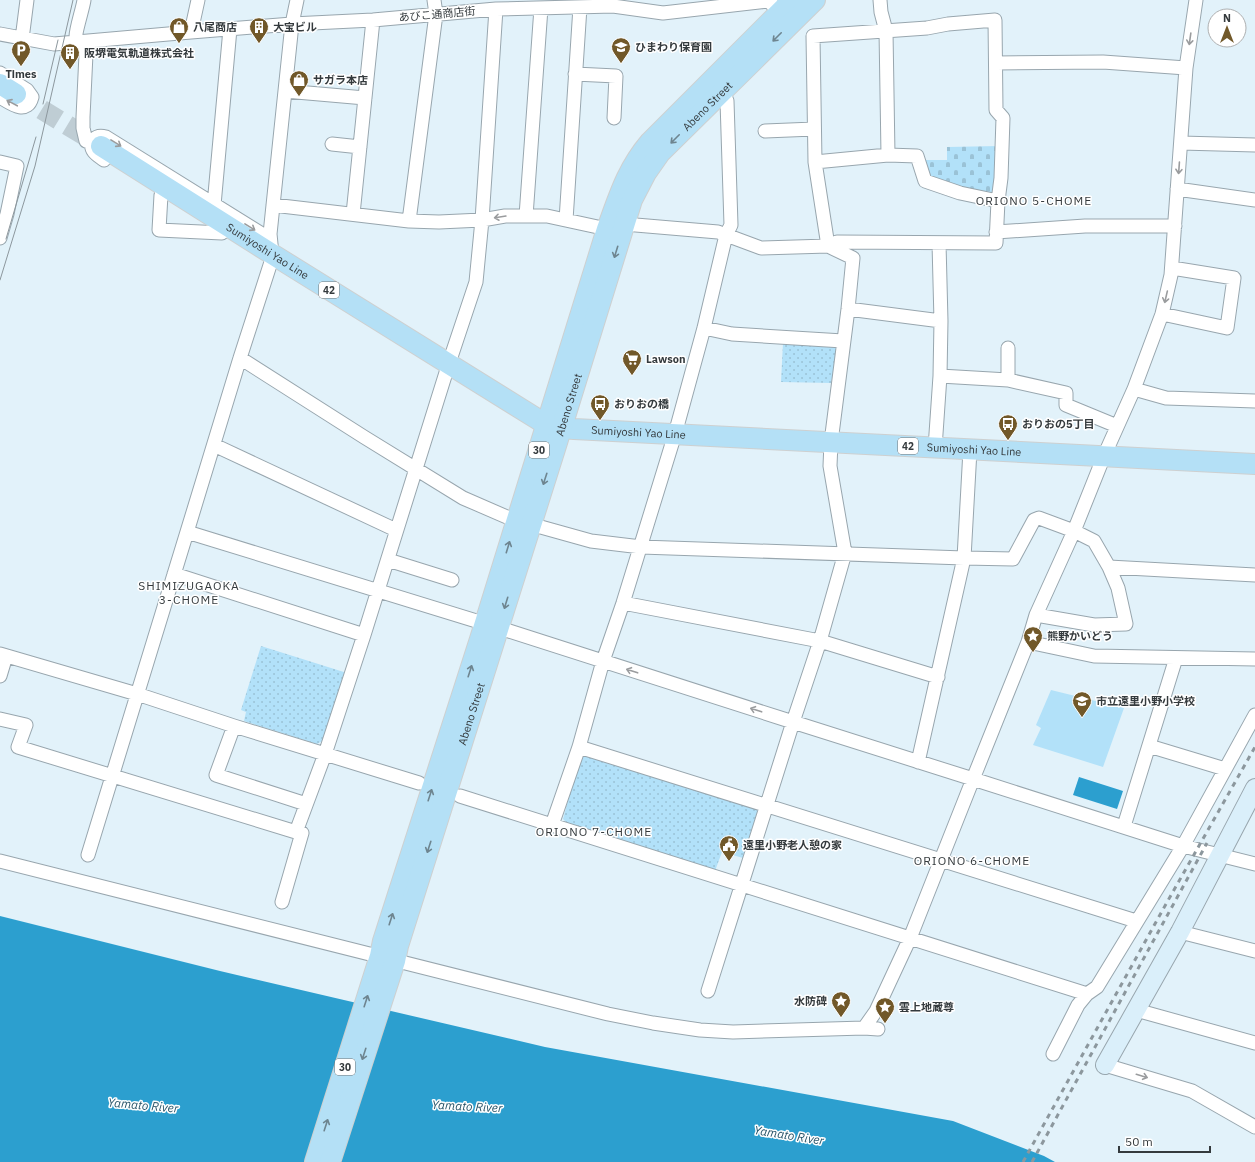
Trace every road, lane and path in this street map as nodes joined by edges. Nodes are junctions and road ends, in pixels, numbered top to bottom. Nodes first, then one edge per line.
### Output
1 (27, 0) edge
2 (84, 0) edge
3 (198, 0) edge
4 (296, 0) edge
5 (434, 0) edge
6 (815, 0) edge
7 (880, 0) edge
8 (1196, 0) edge
9 (739, 2) edge
10 (598, 3) edge
11 (514, 4) edge
12 (572, 5) edge
13 (541, 8) junction
14 (496, 9) junction
15 (788, 12) edge
16 (436, 14) junction
17 (373, 20) junction
18 (292, 24) junction
19 (230, 29) junction
20 (886, 31) junction
21 (191, 32) junction
22 (0, 34) edge
23 (22, 39) junction
24 (83, 42) junction
25 (996, 63) junction
26 (1186, 68) junction
27 (0, 73) edge
28 (575, 74) junction
29 (285, 90) junction
30 (723, 91) junction
31 (5, 92) edge
32 (365, 98) junction
33 (614, 118) dead end
34 (814, 130) junction
35 (765, 131) dead end
36 (1181, 143) junction
37 (96, 144) junction
38 (332, 144) dead end
39 (1255, 146) edge
40 (360, 147) junction
41 (888, 156) junction
42 (0, 162) edge
43 (815, 162) junction
44 (1177, 189) junction
45 (161, 195) junction
46 (1255, 200) edge
47 (998, 201) junction
48 (214, 205) junction
49 (273, 205) junction
50 (3, 214) edge
51 (353, 214) junction
52 (526, 216) junction
53 (482, 220) junction
54 (566, 220) junction
55 (409, 221) junction
56 (616, 226) junction
57 (1175, 226) junction
58 (996, 232) junction
59 (222, 233) junction
60 (726, 235) junction
61 (0, 238) edge
62 (939, 243) junction
63 (828, 246) junction
64 (271, 252) junction
65 (1172, 268) junction
66 (848, 309) junction
67 (1162, 314) junction
68 (941, 321) junction
69 (704, 328) junction
70 (843, 341) junction
71 (1008, 348) dead end
72 (240, 358) junction
73 (449, 363) junction
74 (940, 376) junction
75 (1008, 380) junction
76 (1134, 389) junction
77 (1255, 401) edge
78 (554, 426) junction
79 (1117, 426) junction
80 (675, 434) junction
81 (831, 442) junction
82 (214, 445) junction
83 (935, 448) junction
84 (970, 450) junction
85 (1104, 456) junction
86 (1255, 464) edge
87 (416, 469) junction
88 (523, 522) junction
89 (396, 530) junction
90 (1074, 531) junction
91 (188, 532) junction
92 (641, 547) junction
93 (845, 553) junction
94 (964, 558) junction
95 (388, 560) junction
96 (1109, 567) junction
97 (174, 574) junction
98 (1255, 574) edge
99 (452, 580) dead end
100 (378, 590) junction
101 (623, 603) junction
102 (1036, 615) junction
103 (492, 626) junction
104 (364, 635) junction
105 (820, 641) junction
106 (1028, 642) junction
107 (3, 655) edge
108 (1176, 658) junction
109 (1255, 659) edge
110 (604, 661) junction
111 (0, 676) edge
112 (938, 677) junction
113 (137, 694) junction
114 (1255, 715) edge
115 (0, 719) edge
116 (793, 722) junction
117 (234, 726) junction
118 (1149, 746) junction
119 (579, 747) junction
120 (325, 754) junction
121 (918, 762) junction
122 (1225, 769) junction
123 (112, 776) junction
124 (973, 779) junction
125 (419, 783) dead end
126 (1255, 788) edge
127 (460, 796) dead end
128 (306, 804) junction
129 (767, 805) junction
130 (552, 825) junction
131 (1124, 826) junction
132 (296, 832) junction
133 (1183, 846) junction
134 (1211, 853) junction
135 (88, 855) dead end
136 (0, 861) edge
137 (941, 861) junction
138 (1255, 864) edge
139 (742, 885) junction
140 (282, 902) dead end
141 (1136, 921) junction
142 (1180, 932) junction
143 (910, 938) junction
144 (1255, 951) edge
145 (385, 966) junction
146 (708, 991) dead end
147 (1087, 994) junction
148 (1136, 1010) junction
149 (864, 1028) junction
150 (878, 1029) dead end
151 (1255, 1043) edge
152 (1053, 1054) dead end
153 (1105, 1065) joint
154 (1255, 1127) edge
155 (315, 1162) edge
156 (330, 1162) edge

1 - 23 street
2 - 24 street
3 - 21 street
4 - 18 street
5 - 16 street
6 - 15 main road, Abeno Street / 30
7 - 20 street
8 -> 26 street
9 - 10 street, あびこ通商店街
9 - 15 street, あびこ通商店街
10 - 12 street, あびこ通商店街
11 - 13 street, あびこ通商店街
11 - 14 street, あびこ通商店街
12 - 13 street, あびこ通商店街
12 - 28 street
13 - 52 street
14 - 16 street, あびこ通商店街
14 - 53 street
15 -> 30 main road, Abeno Street / 30
15 - 56 main road, Abeno Street / 30
16 - 17 street, あびこ通商店街
16 - 55 street
17 - 18 street, あびこ通商店街
17 - 32 street
18 - 19 street, あびこ通商店街
18 - 29 street
19 - 21 street, あびこ通商店街
19 - 48 street
20 - 25 street
20 - 34 street
20 - 41 street
21 - 24 street, あびこ通商店街
22 - 23 street, あびこ通商店街
23 - 24 street, あびこ通商店街
24 - 37 street
25 - 26 street
25 - 47 street
26 - 36 street
27 -> 31 street
28 - 33 street
28 - 54 street
29 - 32 street
29 - 49 street
30 -> 56 main road, Abeno Street / 30
30 - 60 street
32 - 40 street
34 - 35 street
34 - 43 street
36 - 39 street
36 -> 44 street
37 - 45 street
37 -> 48 street
37 - 64 main road, Sumiyoshi Yao Line / 42
38 - 40 street
40 - 51 street
41 - 43 street
41 - 47 street
42 - 50 street
43 - 63 street
44 - 46 street
44 - 57 street
45 - 59 street
45 - 59 street
47 - 58 street
48 -> 64 street
49 - 51 street
49 - 64 street
50 - 61 street
51 - 55 street
52 -> 53 street
52 - 54 street
53 - 55 street
53 - 73 street
54 - 56 street
56 - 60 street
56 - 78 main road, Abeno Street / 30
57 - 58 street
57 - 65 street
58 - 62 street
59 - 64 street
60 - 63 street
60 - 69 street
62 - 63 street
62 - 68 street
63 - 66 street
64 - 72 street
64 - 73 main road, Sumiyoshi Yao Line / 42
65 -> 67 street
65 - 67 street
66 - 68 street
66 - 70 street
67 - 76 street
68 - 74 street
69 - 70 street
69 - 80 street
70 - 81 street
71 - 75 street
72 - 82 street
72 - 87 street
73 - 78 main road, Sumiyoshi Yao Line / 42
73 - 87 street
74 - 75 street
74 - 83 street
75 - 79 street
76 - 77 street
76 - 79 street
78 - 80 main road, Sumiyoshi Yao Line / 42
78 - 88 main road, Abeno Street / 30
79 - 85 street
80 - 81 main road, Sumiyoshi Yao Line / 42
80 - 92 street
81 - 83 main road, Sumiyoshi Yao Line / 42
81 - 93 street
82 - 89 street
82 - 91 street
83 - 84 main road, Sumiyoshi Yao Line / 42
84 - 85 main road, Sumiyoshi Yao Line / 42
84 - 94 street
85 - 86 main road, Sumiyoshi Yao Line / 42
85 - 90 street
87 - 88 street
87 - 89 street
88 - 92 street
88 - 103 main road, Abeno Street / 30
89 - 95 street
90 - 94 street
90 - 96 street
90 - 102 street
91 - 97 street
91 - 100 street
92 - 93 street
92 - 101 street
93 - 94 street
93 - 105 street
94 - 112 street
95 - 99 street
95 - 100 street
96 - 98 street
96 - 102 street
97 - 104 street
97 - 113 street
100 - 103 street
100 - 104 street
101 - 105 street
101 - 110 street
102 - 106 street
103 - 110 street
103 - 145 main road, Abeno Street / 30
104 - 120 street
105 - 112 street
105 - 116 street
106 - 108 street
106 - 124 street
107 - 111 street
107 - 113 street
108 - 109 street
108 - 118 street
116 -> 110 street
110 - 119 street
112 - 121 street
113 - 117 street
113 - 123 street
114 - 122 street
115 - 123 street
116 - 121 street
116 - 129 street
117 - 120 street
117 - 128 street
118 - 122 street
118 - 131 street
119 - 129 street
119 - 130 street
120 - 125 street
120 - 128 street
121 - 124 street
122 - 133 street
123 - 132 street
123 - 135 street
124 - 131 street
124 - 137 street
126 - 134 street
127 - 130 street
128 - 132 street
129 - 137 street
129 - 139 street
130 - 139 street
131 - 133 street
132 - 140 street
133 - 134 street
133 - 141 street
134 - 138 street
134 - 142 street
136 - 145 street
137 - 141 street
137 - 143 street
139 - 143 street
139 - 146 street
141 - 147 street
142 - 144 street
142 - 148 street
143 - 147 street
143 - 149 street
145 - 149 street
155 -> 145 main road, 30
145 -> 156 main road, 30
147 - 152 street
148 - 151 street
148 - 153 street
149 - 150 street
153 -> 154 street

